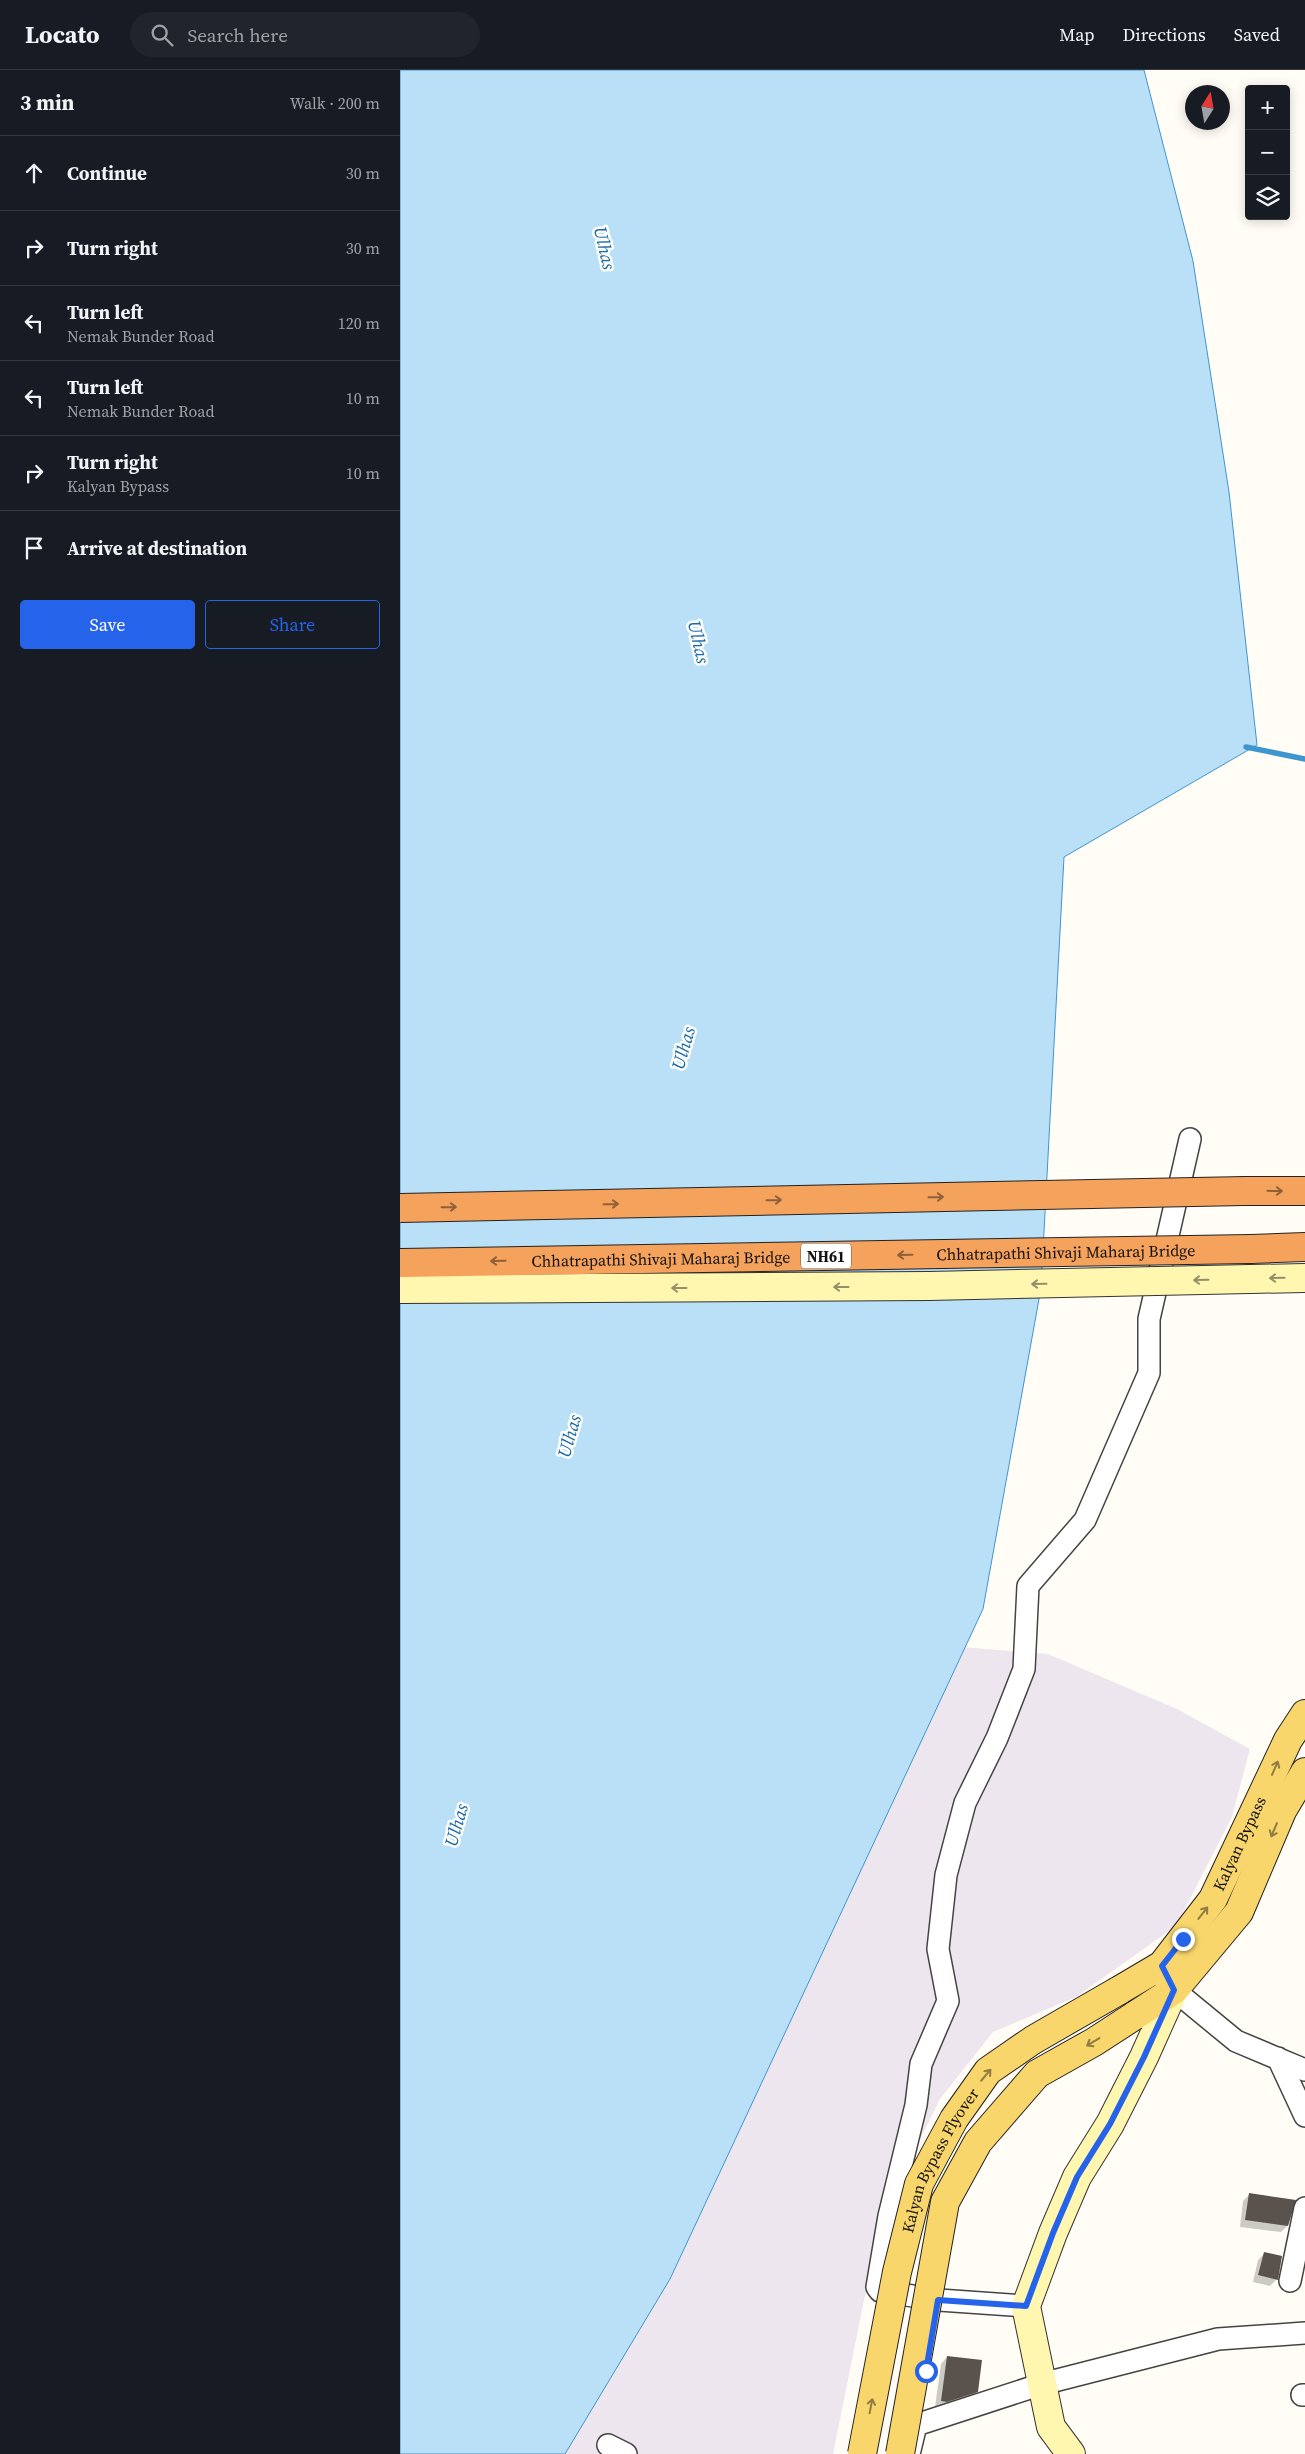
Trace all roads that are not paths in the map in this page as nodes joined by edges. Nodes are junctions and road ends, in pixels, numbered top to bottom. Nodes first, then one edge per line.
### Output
1 (1190, 1139) dead end
2 (1305, 1191) edge
3 (400, 1208) edge
4 (1305, 1247) edge
5 (400, 1263) edge
6 (1305, 1278) edge
7 (400, 1289) edge
8 (1305, 1714) edge
9 (1305, 1772) edge
10 (1162, 1966) junction
11 (1174, 1990) junction
12 (1278, 2058) junction
13 (1305, 2070) edge
14 (1305, 2116) edge
15 (990, 2137) dead end
16 (1305, 2208) edge
17 (1290, 2281) dead end
18 (938, 2300) junction
19 (1026, 2306) junction
20 (1305, 2333) edge
21 (1042, 2384) junction
22 (916, 2425) junction
23 (862, 2454) edge
24 (900, 2454) edge
25 (909, 2454) edge
26 (1071, 2454) edge

1 - 18 street
3 -> 2 highway, bridge
4 -> 5 highway, Chhatrapathi Shivaji Maharaj Bridge / NH61, bridge
6 -> 7 street, bridge
10 -> 8 main road, Kalyan Bypass
9 -> 11 main road, Kalyan Bypass
10 - 11 street
23 -> 10 main road, Kalyan Bypass Flyover, bridge
11 - 12 street
11 - 19 street
11 -> 24 main road, Kalyan Bypass Flyover, bridge
12 - 13 street
12 - 14 street
15 - 18 street
16 - 17 street
18 - 19 street
18 - 22 street
19 - 21 street
20 - 21 street
21 - 22 street
21 - 26 street
22 - 25 street

